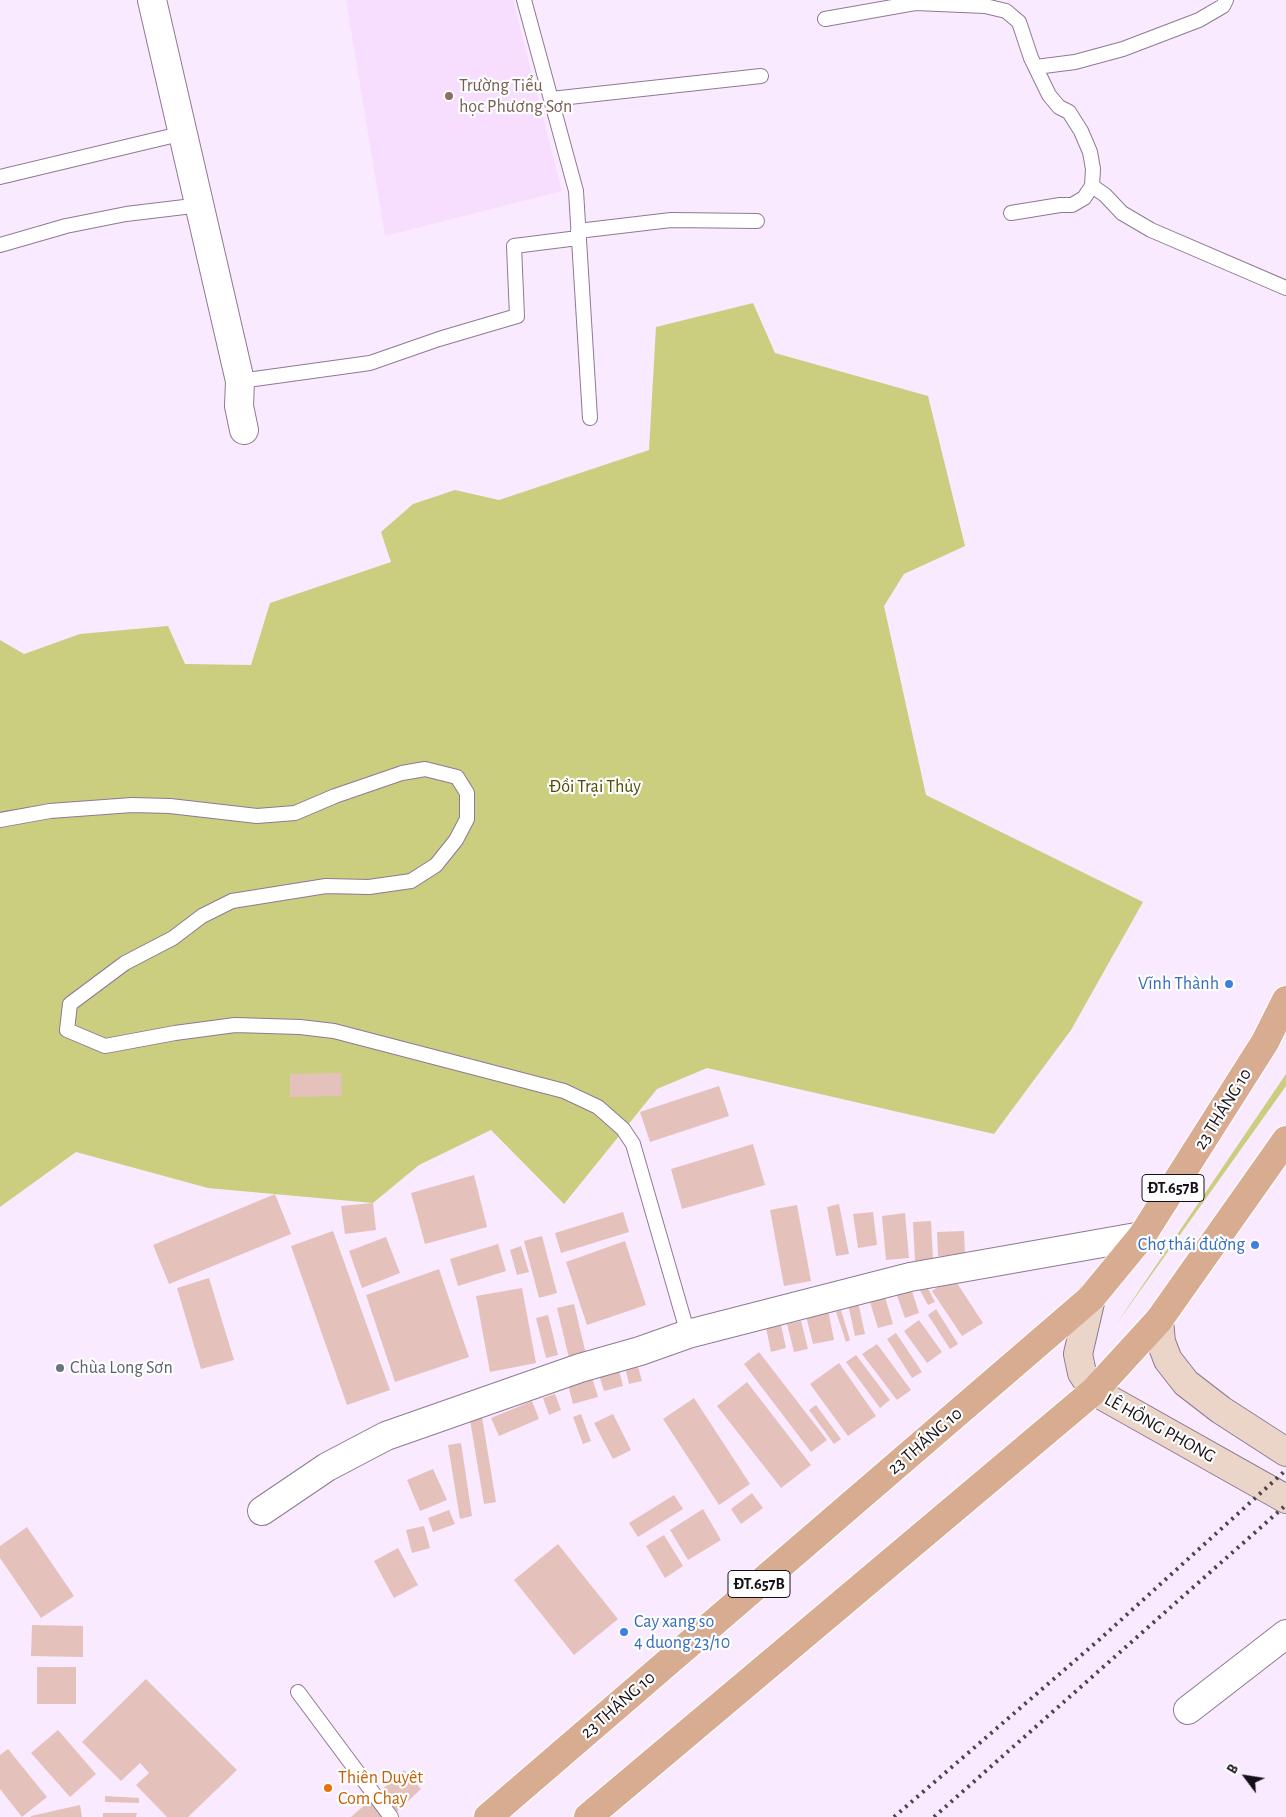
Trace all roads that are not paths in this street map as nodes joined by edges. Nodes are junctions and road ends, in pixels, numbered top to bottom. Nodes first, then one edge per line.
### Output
1 (152, 0) edge
2 (524, 0) edge
3 (1226, 0) edge
4 (825, 19) dead end
5 (1036, 67) junction
6 (761, 76) dead end
7 (551, 99) junction
8 (184, 133) junction
9 (0, 177) edge
10 (1092, 186) junction
11 (201, 205) junction
12 (1011, 213) dead end
13 (757, 221) dead end
14 (578, 235) junction
15 (0, 244) edge
16 (1286, 288) edge
17 (240, 381) junction
18 (590, 418) dead end
19 (244, 430) dead end
20 (0, 820) edge
21 (1286, 1000) edge
22 (1286, 1140) edge
23 (1142, 1236) junction
24 (1090, 1298) junction
25 (1159, 1320) junction
26 (688, 1334) junction
27 (1094, 1391) junction
28 (1286, 1452) edge
29 (1286, 1499) edge
30 (262, 1511) dead end
31 (1286, 1634) edge
32 (298, 1692) dead end
33 (1188, 1710) dead end
34 (391, 1817) edge
35 (488, 1817) edge
36 (588, 1817) edge

1 - 8 street
2 - 7 lane
3 - 5 lane
4 - 5 lane
5 - 10 lane
6 - 7 lane
7 - 14 lane
8 - 9 lane
8 - 11 street
10 - 12 lane
10 - 16 lane
11 - 15 lane
11 - 17 street
13 - 14 lane
14 - 17 lane
14 - 18 lane
17 - 19 street
20 - 26 lane
21 - 23 main road, 23 THÁNG 10 / ĐT.657B
22 - 25 main road
23 - 24 main road, 23 THÁNG 10 / ĐT.657B
23 - 26 street
24 - 27 main road, LÊ HỒNG PHONG
24 - 35 main road, 23 THÁNG 10 / ĐT.657B
25 - 27 main road
25 - 28 main road
26 - 30 street
27 - 29 main road, LÊ HỒNG PHONG
27 - 36 main road
31 - 33 street
32 - 34 lane

